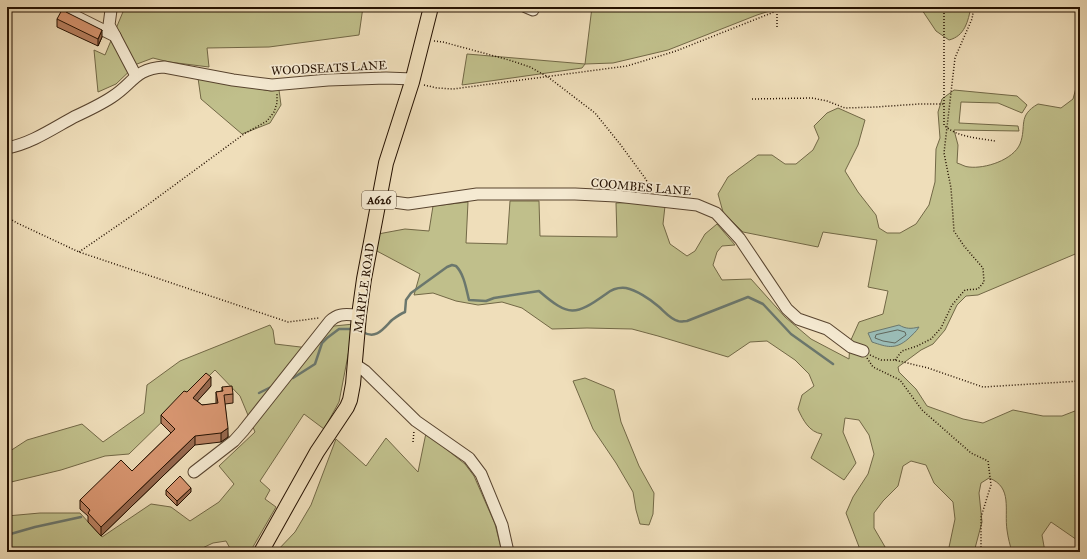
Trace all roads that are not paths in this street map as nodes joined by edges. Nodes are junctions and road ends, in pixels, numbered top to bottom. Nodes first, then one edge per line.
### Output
1 (110, 7) edge
2 (431, 7) edge
3 (526, 7) edge
4 (534, 7) edge
5 (69, 13) edge
6 (115, 36) junction
7 (136, 76) junction
8 (412, 80) junction
9 (7, 148) edge
10 (379, 200) junction
11 (358, 320) junction
12 (863, 351) road end
13 (355, 366) junction
14 (194, 472) dead end
15 (261, 552) edge
16 (508, 552) edge

1 - 6 street
2 - 8 main road, MARPLE ROAD / A626
3 - 4 street
5 - 6 street
6 - 7 street
7 - 8 street, WOODSEATS LANE
7 - 9 street, WOODSEATS LANE
8 - 10 main road, MARPLE ROAD / A626
10 - 11 main road, MARPLE ROAD / A626
10 - 12 street, COOMBES LANE
11 - 13 main road, MARPLE ROAD / A626
11 - 14 street
13 - 15 main road, MARPLE ROAD / A626
13 - 16 street

